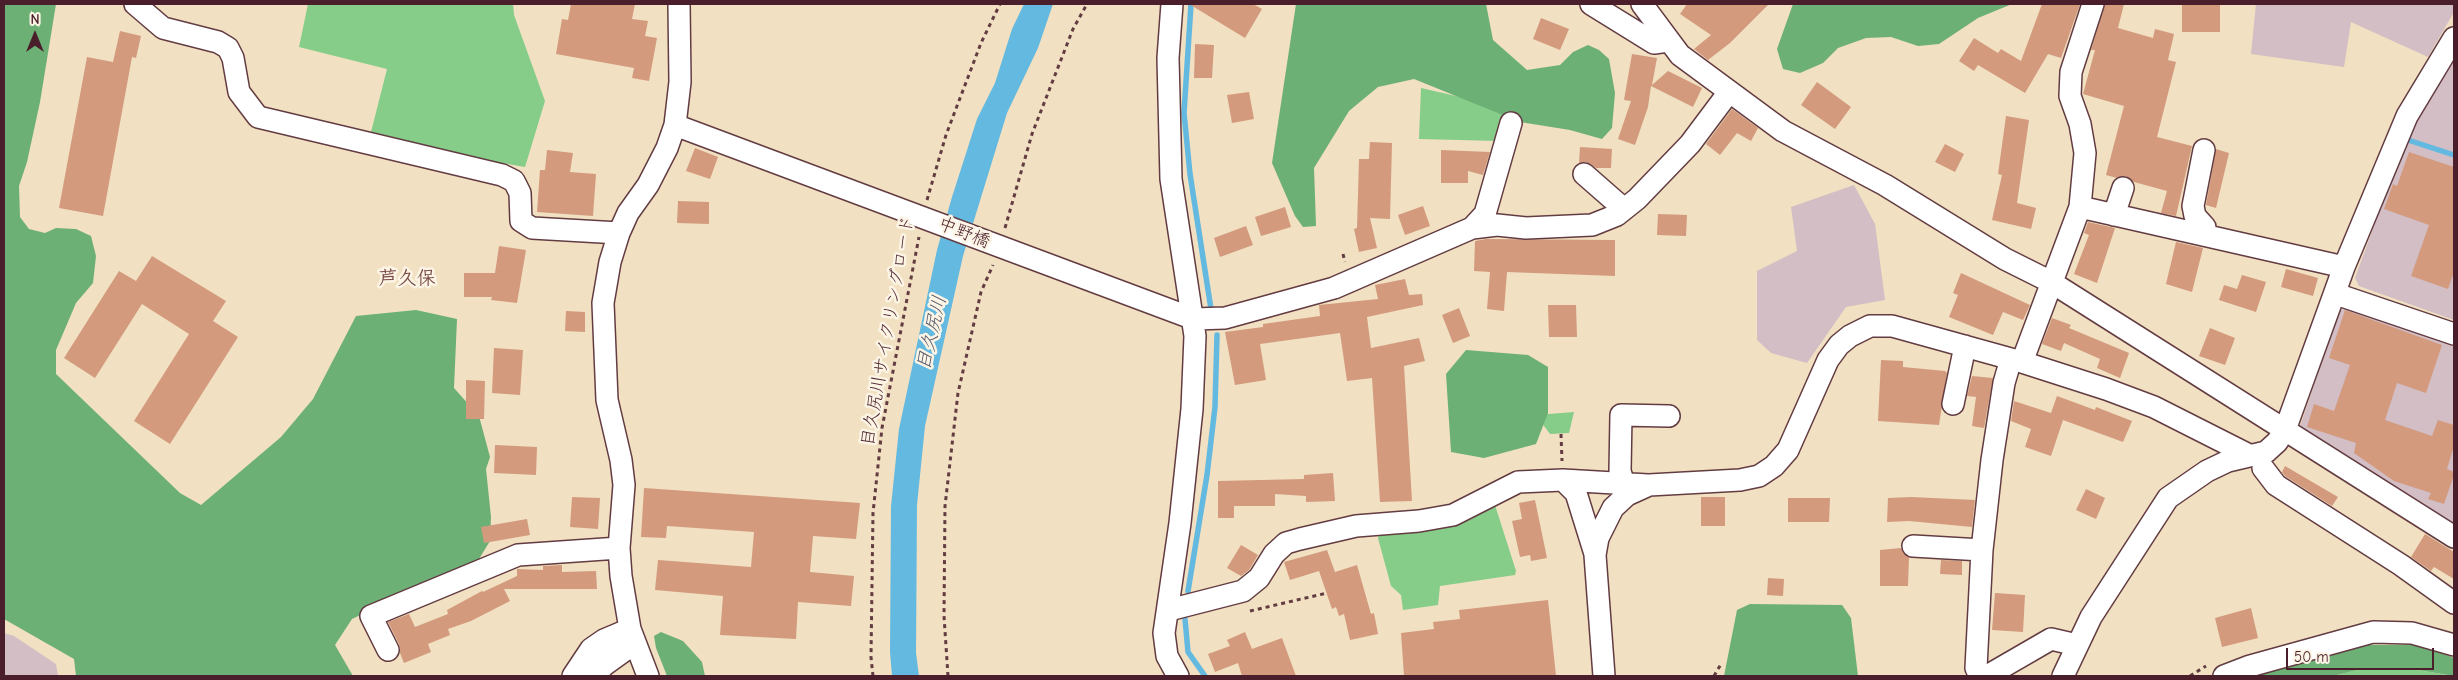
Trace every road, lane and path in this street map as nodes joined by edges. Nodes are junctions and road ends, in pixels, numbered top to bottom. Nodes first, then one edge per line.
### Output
1 (135, 4) edge
2 (678, 4) edge
3 (1000, 4) edge
4 (1087, 4) edge
5 (1172, 4) edge
6 (1591, 4) edge
7 (1642, 4) edge
8 (2093, 4) edge
9 (2454, 38) edge
10 (1668, 41) junction
11 (1729, 92) junction
12 (1511, 123) dead end
13 (675, 125) junction
14 (2204, 150) dead end
15 (1584, 174) dead end
16 (2122, 188) dead end
17 (2080, 207) junction
18 (1624, 209) junction
19 (2114, 215) junction
20 (925, 218) junction
21 (1472, 228) junction
22 (619, 233) junction
23 (2205, 235) junction
24 (1000, 248) junction
25 (2344, 267) junction
26 (2051, 282) junction
27 (2336, 294) junction
28 (1194, 319) junction
29 (2454, 334) edge
30 (1965, 346) junction
31 (2017, 361) junction
32 (1953, 404) dead end
33 (1669, 416) dead end
34 (2285, 430) junction
35 (1561, 434) dead end
36 (2256, 462) junction
37 (1563, 480) junction
38 (1625, 488) junction
39 (2454, 537) edge
40 (1913, 546) dead end
41 (619, 548) junction
42 (1982, 550) junction
43 (1595, 555) junction
44 (1327, 593) dead end
45 (2454, 603) edge
46 (1169, 610) junction
47 (1243, 613) dead end
48 (632, 636) junction
49 (2454, 645) edge
50 (2077, 646) junction
51 (388, 650) dead end
52 (1721, 664) dead end
53 (574, 676) edge
54 (596, 676) edge
55 (648, 676) edge
56 (873, 676) edge
57 (948, 676) edge
58 (1178, 676) edge
59 (1604, 676) edge
60 (1714, 676) edge
61 (1980, 676) edge
62 (1987, 676) edge
63 (2063, 676) edge
64 (2224, 676) edge

1 - 22 street
2 - 13 street
3 - 20 path, 目久尻川サイクリングロード
4 - 24 path
5 - 28 street
6 - 10 street
7 - 10 street
8 - 17 street
9 - 25 street
10 - 11 street
11 - 18 street
11 - 26 street
12 - 21 street
13 - 20 street, 中野橋
13 - 22 street
14 - 23 street
15 - 18 street
16 - 19 street
17 - 19 street
17 - 26 street
18 - 21 street
19 - 23 street
20 - 24 street, 中野橋
20 - 56 path, 目久尻川サイクリングロード
21 - 28 street
22 - 41 street
23 - 25 street
24 - 28 street, 中野橋
24 - 57 path
25 - 27 street
26 - 31 street
26 - 34 street
27 - 29 street
27 - 34 street
28 - 46 street
30 - 31 street
30 - 32 street
30 - 38 street
31 - 36 street
31 - 42 street
33 - 38 street
34 - 36 street
34 - 39 street
35 - 37 path
36 - 45 street
36 - 50 street
37 - 38 street
37 - 43 street
37 - 46 street
38 - 43 street
40 - 42 street
41 - 48 street
41 - 51 street
42 - 61 street
43 - 59 street
44 - 47 path
46 - 58 street
48 - 53 street
48 - 54 street
48 - 55 street
49 - 64 street
50 - 62 street
50 - 63 street
52 - 60 path

